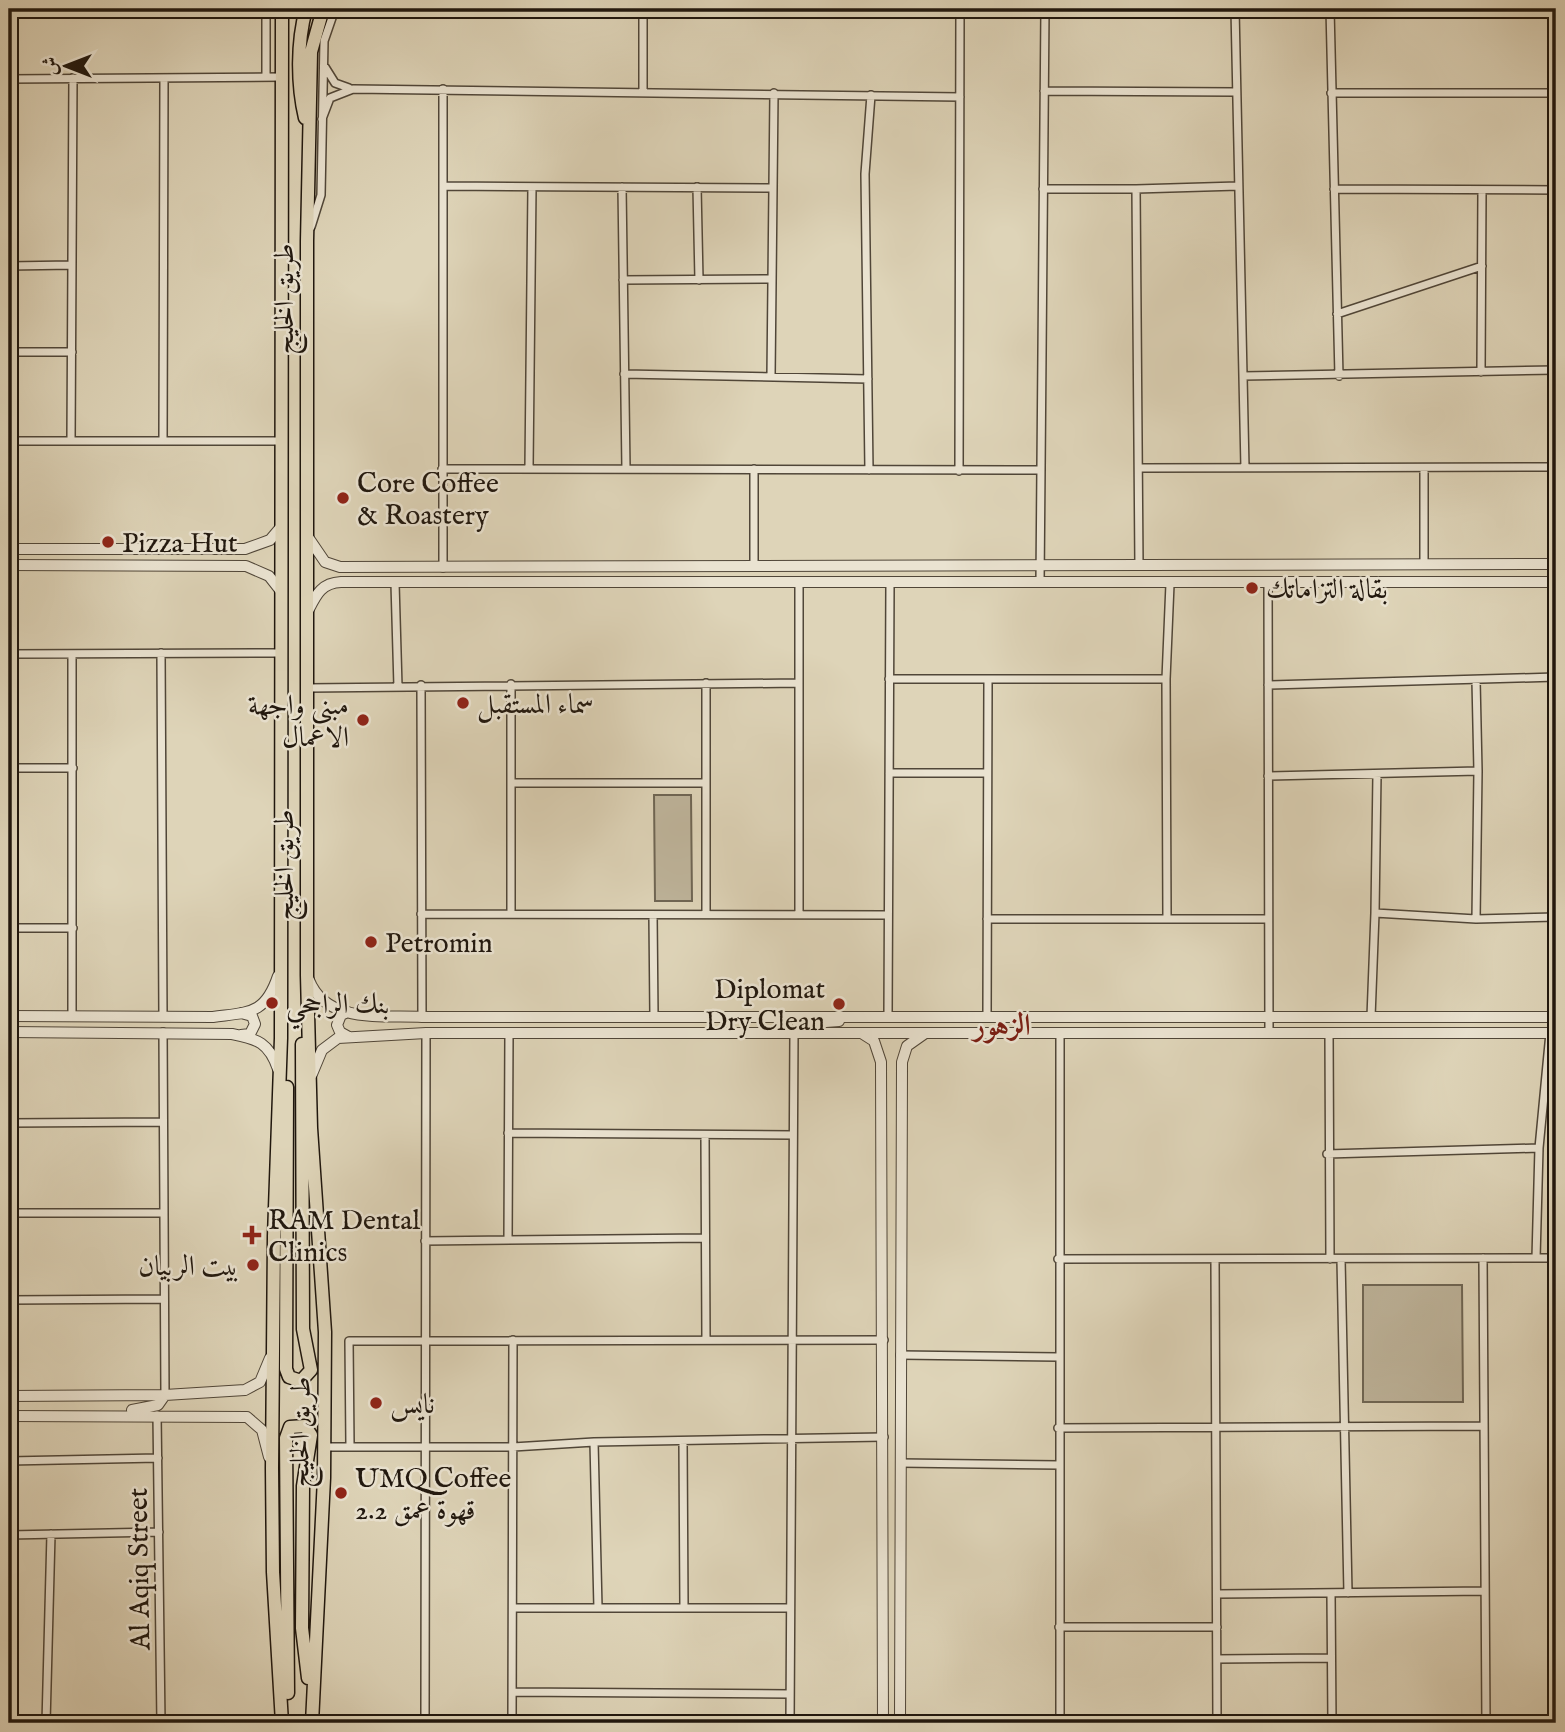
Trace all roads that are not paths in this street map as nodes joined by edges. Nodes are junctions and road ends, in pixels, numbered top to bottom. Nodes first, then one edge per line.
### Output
1 (266, 9) edge
2 (282, 9) edge
3 (289, 9) edge
4 (306, 9) edge
5 (325, 9) edge
6 (334, 9) edge
7 (643, 9) edge
8 (960, 9) edge
9 (1045, 9) edge
10 (1235, 9) edge
11 (1330, 9) edge
12 (324, 63) junction
13 (266, 77) junction
14 (282, 77) junction
15 (73, 78) junction
16 (164, 78) junction
17 (9, 79) edge
18 (353, 89) junction
19 (443, 89) junction
20 (643, 91) junction
21 (1044, 91) junction
22 (1236, 92) junction
23 (774, 93) junction
24 (1331, 93) junction
25 (1556, 93) edge
26 (871, 95) junction
27 (960, 97) junction
28 (322, 119) junction
29 (309, 135) junction
30 (443, 187) junction
31 (532, 187) junction
32 (622, 187) junction
33 (697, 187) junction
34 (1238, 187) junction
35 (772, 188) junction
36 (1043, 189) junction
37 (1136, 189) junction
38 (1334, 189) junction
39 (1482, 190) junction
40 (1556, 190) edge
41 (307, 241) junction
42 (9, 265) edge
43 (72, 265) junction
44 (1482, 265) junction
45 (772, 279) junction
46 (623, 280) junction
47 (699, 280) junction
48 (1337, 314) junction
49 (9, 352) edge
50 (72, 352) junction
51 (1556, 370) edge
52 (1481, 372) junction
53 (624, 374) junction
54 (1243, 376) junction
55 (1339, 376) junction
56 (771, 377) junction
57 (868, 379) junction
58 (9, 441) edge
59 (71, 441) junction
60 (163, 441) junction
61 (282, 441) junction
62 (1556, 467) edge
63 (442, 468) junction
64 (529, 468) junction
65 (625, 468) junction
66 (1140, 468) junction
67 (1245, 468) junction
68 (1424, 468) junction
69 (754, 469) junction
70 (869, 470) junction
71 (1041, 470) junction
72 (959, 471) junction
73 (281, 527) junction
74 (308, 537) junction
75 (9, 549) edge
76 (1424, 564) junction
77 (1556, 564) edge
78 (9, 565) edge
79 (1040, 566) junction
80 (1139, 566) junction
81 (384, 567) junction
82 (754, 567) junction
83 (443, 568) junction
84 (1556, 582) edge
85 (374, 583) junction
86 (395, 583) junction
87 (799, 583) junction
88 (890, 583) junction
89 (1040, 583) junction
90 (1170, 584) junction
91 (1268, 584) junction
92 (280, 590) junction
93 (307, 611) junction
94 (161, 653) junction
95 (280, 653) junction
96 (9, 654) edge
97 (72, 654) junction
98 (1556, 677) edge
99 (889, 679) junction
100 (1166, 679) junction
101 (988, 680) junction
102 (1476, 681) junction
103 (706, 683) junction
104 (799, 683) junction
105 (511, 684) junction
106 (421, 685) junction
107 (1268, 685) junction
108 (398, 687) junction
109 (308, 688) junction
110 (9, 768) edge
111 (73, 768) junction
112 (1478, 771) junction
113 (889, 773) junction
114 (987, 773) junction
115 (1377, 774) junction
116 (1268, 776) junction
117 (511, 783) junction
118 (706, 783) junction
119 (1376, 913) junction
120 (421, 914) junction
121 (511, 914) junction
122 (706, 914) junction
123 (799, 914) junction
124 (653, 915) junction
125 (888, 915) junction
126 (1556, 917) edge
127 (987, 919) junction
128 (1167, 919) junction
129 (1268, 919) junction
130 (1476, 919) junction
131 (9, 928) edge
132 (73, 928) junction
133 (281, 969) junction
134 (307, 975) junction
135 (308, 1005) junction
136 (348, 1012) junction
137 (237, 1014) junction
138 (9, 1016) edge
139 (72, 1016) junction
140 (163, 1016) junction
141 (422, 1017) junction
142 (654, 1017) junction
143 (857, 1017) junction
144 (888, 1017) junction
145 (987, 1017) junction
146 (1269, 1017) junction
147 (1371, 1017) junction
148 (1556, 1017) edge
149 (9, 1032) edge
150 (163, 1032) junction
151 (426, 1033) junction
152 (509, 1033) junction
153 (794, 1033) junction
154 (859, 1033) junction
155 (926, 1033) junction
156 (1060, 1033) junction
157 (1269, 1033) junction
158 (1329, 1033) junction
159 (1553, 1033) edge
160 (237, 1035) junction
161 (349, 1037) junction
162 (281, 1038) junction
163 (881, 1062) junction
164 (902, 1062) junction
165 (281, 1078) junction
166 (310, 1081) junction
167 (163, 1122) junction
168 (9, 1124) edge
169 (508, 1133) junction
170 (705, 1135) junction
171 (793, 1135) junction
172 (1539, 1148) junction
173 (1327, 1154) junction
174 (9, 1213) edge
175 (164, 1213) junction
176 (705, 1237) junction
177 (508, 1240) junction
178 (425, 1241) junction
179 (1483, 1258) junction
180 (1536, 1258) junction
181 (1556, 1258) edge
182 (1058, 1259) junction
183 (1216, 1259) junction
184 (1330, 1259) junction
185 (1340, 1259) junction
186 (164, 1299) junction
187 (9, 1300) edge
188 (425, 1340) junction
189 (513, 1340) junction
190 (706, 1340) junction
191 (791, 1340) junction
192 (884, 1340) junction
193 (273, 1350) junction
194 (900, 1355) junction
195 (1058, 1357) junction
196 (165, 1395) junction
197 (9, 1396) edge
198 (157, 1415) junction
199 (9, 1416) edge
200 (94, 1416) junction
201 (1345, 1426) junction
202 (1484, 1426) junction
203 (1216, 1427) junction
204 (1058, 1428) junction
205 (884, 1437) junction
206 (791, 1439) junction
207 (683, 1441) junction
208 (594, 1442) junction
209 (350, 1446) junction
210 (324, 1447) junction
211 (428, 1447) junction
212 (513, 1447) junction
213 (158, 1458) junction
214 (9, 1461) edge
215 (900, 1463) junction
216 (1059, 1465) junction
217 (272, 1468) junction
218 (159, 1532) junction
219 (51, 1534) junction
220 (9, 1535) edge
221 (1485, 1591) junction
222 (1331, 1593) junction
223 (1348, 1593) junction
224 (1216, 1594) junction
225 (514, 1608) junction
226 (598, 1608) junction
227 (684, 1608) junction
228 (790, 1608) junction
229 (1059, 1626) junction
230 (1217, 1627) junction
231 (1331, 1658) junction
232 (1217, 1659) junction
233 (513, 1692) junction
234 (790, 1694) junction
235 (312, 1720) edge
236 (46, 1723) edge
237 (161, 1723) edge
238 (284, 1723) edge
239 (425, 1723) edge
240 (512, 1723) edge
241 (790, 1723) edge
242 (883, 1723) edge
243 (900, 1723) edge
244 (1060, 1723) edge
245 (1217, 1723) edge
246 (1332, 1723) edge
247 (1486, 1723) edge

1 - 13 street
2 - 14 main road, طريق الخليج
3 - 14 main road
4 - 29 main road
5 - 29 main road, طريق الخليج
6 - 12 street
7 - 20 street
8 - 27 street
9 - 21 street
10 - 22 street
11 - 24 street
12 - 18 street
12 - 28 street
13 - 14 street
13 - 16 street
14 - 61 main road, طريق الخليج
15 - 16 street
15 - 17 street
15 - 43 street
16 - 60 street
18 - 19 street
18 - 28 street
19 - 20 street
19 - 30 street
20 - 23 street
21 - 22 street
21 - 36 street
22 - 34 street
23 - 26 street
23 - 35 street
24 - 25 street
24 - 38 street
26 - 27 street
26 - 57 street
27 - 72 street
28 - 41 street
29 - 41 main road, طريق الخليج
30 - 31 street
30 - 63 street
31 - 32 street
31 - 64 street
32 - 33 street
32 - 46 street
33 - 35 street
33 - 47 street
34 - 37 street
34 - 54 street
35 - 45 street
36 - 37 street
36 - 71 street
37 - 66 street
38 - 39 street
38 - 48 street
39 - 40 street
39 - 44 street
41 - 74 main road, طريق الخليج
42 - 43 street
43 - 50 street
44 - 48 street
44 - 52 street
45 - 47 street
45 - 56 street
46 - 47 street
46 - 53 street
48 - 55 street
49 - 50 street
50 - 59 street
51 - 52 street
52 - 55 street
53 - 56 street
53 - 65 street
54 - 55 street
54 - 67 street
56 - 57 street
57 - 70 street
58 - 59 street
59 - 60 street
60 - 61 street
61 - 73 main road, طريق الخليج
62 - 68 street
63 - 64 street
63 - 83 street
64 - 65 street
65 - 69 street
66 - 67 street
66 - 80 street
67 - 68 street
68 - 76 street
69 - 70 street
69 - 82 street
70 - 72 street
71 - 72 street
71 - 79 street
73 - 75 street
73 - 92 main road, طريق الخليج
74 - 81 street
74 - 93 main road, طريق الخليج
76 - 77 street
76 - 80 street
78 - 92 street
79 - 80 street
79 - 82 street
79 - 89 street
81 - 83 street
81 - 85 street
82 - 83 street
84 - 91 street
85 - 86 street
85 - 93 street
86 - 87 street
86 - 108 street
87 - 88 street
87 - 104 street
88 - 89 street
88 - 99 street
89 - 90 street
90 - 91 street
90 - 100 street
91 - 107 street
92 - 95 main road, طريق الخليج
93 - 109 main road, طريق الخليج
94 - 95 street
94 - 97 street
94 - 140 street
95 - 133 main road, طريق الخليج
96 - 97 street
97 - 111 street
98 - 102 street
99 - 101 street
99 - 113 street
100 - 101 street
100 - 128 street
101 - 114 street
102 - 107 street
102 - 112 street
103 - 104 street
103 - 105 street
103 - 118 street
104 - 123 street
105 - 106 street
105 - 117 street
106 - 108 street
106 - 120 street
107 - 116 street
108 - 109 street
109 - 134 main road, طريق الخليج
110 - 111 street
111 - 132 street
112 - 115 street
112 - 130 street
113 - 114 street
113 - 125 street
114 - 127 street
115 - 116 street
115 - 119 street
116 - 129 street
117 - 118 street
117 - 121 street
118 - 122 street
119 - 130 street
119 - 147 street
120 - 121 street
120 - 141 street
121 - 124 street
122 - 123 street
122 - 124 street
123 - 125 street
124 - 142 street
125 - 144 street
126 - 130 street
127 - 128 street
127 - 145 street
128 - 129 street
129 - 146 street
131 - 132 street
132 - 139 street
133 - 137 street
133 - 162 main road, طريق الخليج
134 - 135 main road, طريق الخليج
134 - 136 street
135 - 162 main road
135 - 166 main road, طريق الخليج
136 - 141 street
136 - 161 street
137 - 140 street
137 - 160 street
138 - 139 street
139 - 140 street
141 - 142 street
142 - 143 street
143 - 144 street
143 - 153 street
144 - 145 street
145 - 146 street
146 - 147 street
146 - 157 street
147 - 148 street
149 - 150 street
150 - 160 street
150 - 167 street
151 - 152 street
151 - 161 street
151 - 178 street
152 - 153 street
152 - 169 street
153 - 154 street
153 - 171 street
154 - 155 street
154 - 163 street
155 - 156 street
155 - 164 street
156 - 157 street
156 - 182 street
157 - 158 street
158 - 159 street
158 - 173 street
159 - 172 street
160 - 165 street
161 - 166 street
162 - 165 main road, طريق الخليج
163 - 164 street
163 - 192 street
164 - 194 street
165 - 193 main road, طريق الخليج
166 - 210 main road, طريق الخليج
167 - 168 street
167 - 175 street
169 - 170 street
169 - 177 street
170 - 171 street
170 - 176 street
171 - 191 street
172 - 173 street
172 - 180 street
173 - 184 street
174 - 175 street
175 - 186 street
176 - 177 street
176 - 190 street
177 - 178 street
178 - 188 street
179 - 180 street
179 - 185 street
179 - 202 street
180 - 181 street
182 - 183 street
182 - 195 street
183 - 184 street
183 - 203 street
184 - 185 street
185 - 201 street
186 - 187 street
186 - 196 street
188 - 189 street
188 - 209 street
188 - 211 street
189 - 190 street
189 - 212 street
190 - 191 street
191 - 192 street
191 - 206 street
192 - 205 street
193 - 196 street
193 - 217 main road, طريق الخليج
194 - 195 street
194 - 215 street
195 - 204 street
196 - 197 street
196 - 200 street
198 - 200 street
198 - 213 street, Al Aqiq Street
198 - 217 street
199 - 200 street
201 - 202 street
201 - 203 street
201 - 223 street
202 - 221 street
203 - 204 street
203 - 224 street
204 - 216 street
205 - 206 street
205 - 242 street
206 - 207 street
206 - 228 street
207 - 208 street
207 - 227 street
208 - 212 street
208 - 226 street
209 - 210 street
209 - 211 street
210 - 235 main road, طريق الخليج
211 - 212 street
211 - 239 street
212 - 225 street
213 - 214 street
213 - 218 street, Al Aqiq Street
215 - 216 street
215 - 243 street
216 - 229 street
217 - 238 main road, طريق الخليج
218 - 219 street
218 - 237 street, Al Aqiq Street
219 - 220 street
219 - 236 street
221 - 223 street
221 - 247 street
222 - 223 street
222 - 224 street
222 - 231 street
224 - 230 street
225 - 226 street
225 - 233 street
226 - 227 street
227 - 228 street
228 - 234 street
229 - 230 street
229 - 244 street
230 - 232 street
231 - 232 street
231 - 246 street
232 - 245 street
233 - 234 street
233 - 240 street
234 - 241 street
235 - 238 main road

